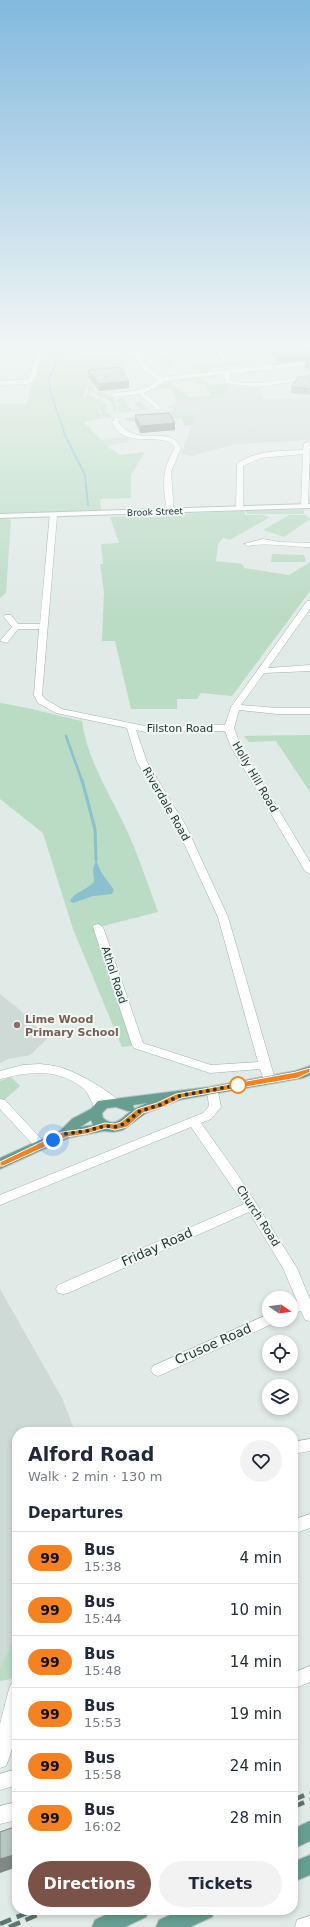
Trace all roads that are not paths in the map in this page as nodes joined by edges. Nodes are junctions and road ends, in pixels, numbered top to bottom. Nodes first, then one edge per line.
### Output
1 (169, 439) edge
2 (307, 444) dead end
3 (307, 452) junction
4 (308, 506) edge
5 (239, 508) junction
6 (171, 511) junction
7 (0, 516) edge
8 (53, 516) junction
9 (248, 544) dead end
10 (310, 545) edge
11 (310, 603) edge
12 (8, 617) dead end
13 (44, 626) junction
14 (16, 627) junction
15 (4, 641) dead end
16 (310, 668) edge
17 (260, 671) junction
18 (235, 707) junction
19 (310, 711) edge
20 (131, 727) junction
21 (229, 728) junction
22 (310, 872) edge
23 (98, 927) dead end
24 (264, 1065) junction
25 (310, 1070) edge
26 (0, 1075) edge
27 (269, 1079) junction
28 (213, 1090) junction
29 (179, 1096) junction
30 (1, 1103) edge
31 (108, 1106) junction
32 (132, 1117) junction
33 (194, 1122) junction
34 (105, 1126) junction
35 (65, 1134) junction
36 (40, 1146) junction
37 (0, 1164) edge
38 (0, 1200) edge
39 (252, 1206) junction
40 (62, 1289) dead end
41 (305, 1303) junction
42 (298, 1306) edge
43 (310, 1316) edge
44 (262, 1322) edge
45 (158, 1370) dead end
46 (310, 1445) edge
47 (298, 1447) edge
48 (310, 1521) edge
49 (298, 1526) edge
50 (310, 1674) edge
51 (298, 1679) edge
52 (12, 1710) edge
53 (0, 1760) edge
54 (12, 1778) edge
55 (0, 1782) edge
56 (12, 1812) edge
57 (0, 1815) edge
58 (310, 1831) edge
59 (298, 1837) edge
60 (310, 1865) edge
61 (298, 1870) edge
62 (128, 1915) edge
63 (194, 1915) edge
64 (310, 1925) edge
65 (102, 1927) edge
66 (166, 1927) edge
67 (304, 1927) edge

1 - 6 street
2 - 3 street
3 - 4 street
3 - 5 street
4 - 5 street, Brook Street
5 - 6 street, Brook Street
6 - 8 street, Brook Street
7 - 8 street, Brook Street
8 - 13 street
9 - 10 street
11 - 17 street, Holly Hill Road
12 - 14 street
13 - 14 street
13 - 20 street
14 - 15 street
16 - 17 street
17 - 18 street, Holly Hill Road
18 - 19 street
18 - 21 street, Holly Hill Road
20 - 21 street, Filston Road
20 - 24 street, Riverdale Road
21 - 22 street, Holly Hill Road
23 - 24 street, Athol Road
24 - 27 street, Riverdale Road
25 - 27 main road
26 - 31 street
27 - 28 main road
28 - 29 main road
28 - 33 street
29 - 31 main road
29 - 32 main road
30 - 36 street
31 - 32 main road
31 - 34 main road
31 - 35 main road
32 - 34 main road
33 - 38 street
33 - 39 street, Church Road
34 - 35 main road
35 - 36 main road
36 - 37 main road
39 - 40 street, Friday Road
39 - 41 street, Church Road
41 - 42 street
41 - 43 street, Church Road
44 - 45 street, Crusoe Road
46 - 47 street
48 - 49 street
50 - 51 street
52 - 53 street
54 - 55 street
56 - 57 street
58 - 59 main road
60 - 61 main road
62 - 65 main road
63 - 66 main road
64 - 67 street

